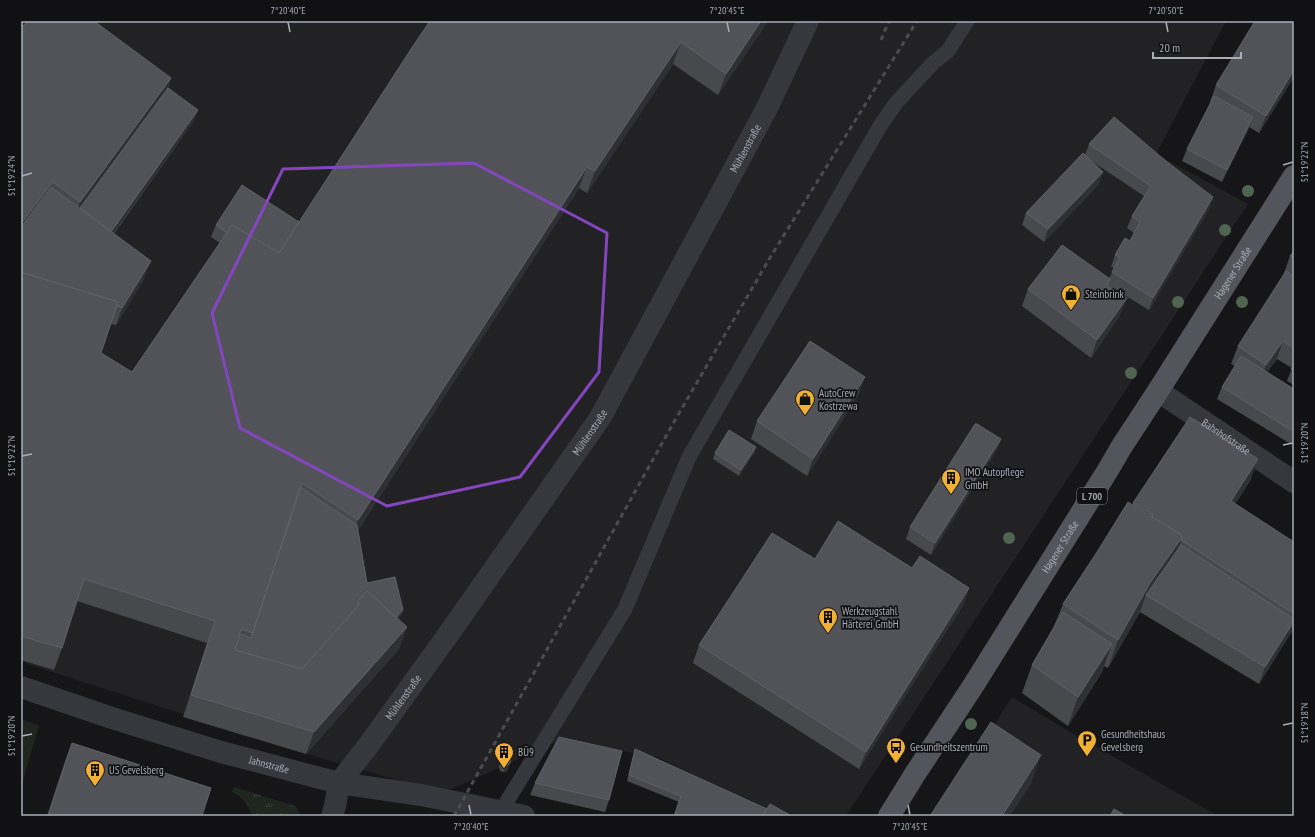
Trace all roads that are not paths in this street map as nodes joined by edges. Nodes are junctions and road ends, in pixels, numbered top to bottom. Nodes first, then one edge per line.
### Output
1 (808, 21) edge
2 (967, 21) edge
3 (1290, 190) edge
4 (1158, 391) junction
5 (1294, 482) edge
6 (21, 687) edge
7 (338, 783) junction
8 (501, 811) junction
9 (332, 816) edge
10 (524, 816) edge
11 (889, 816) edge

1 - 7 street, Mühlenstraße
2 - 8 lane
3 - 4 main road, Hagener Straße / L 700
4 - 5 street, Bahnhofstraße
4 - 11 main road, Hagener Straße / L 700
6 - 7 street, Jahnstraße
7 - 8 street, Jahnstraße
7 - 9 street
8 - 10 street, Jahnstraße

